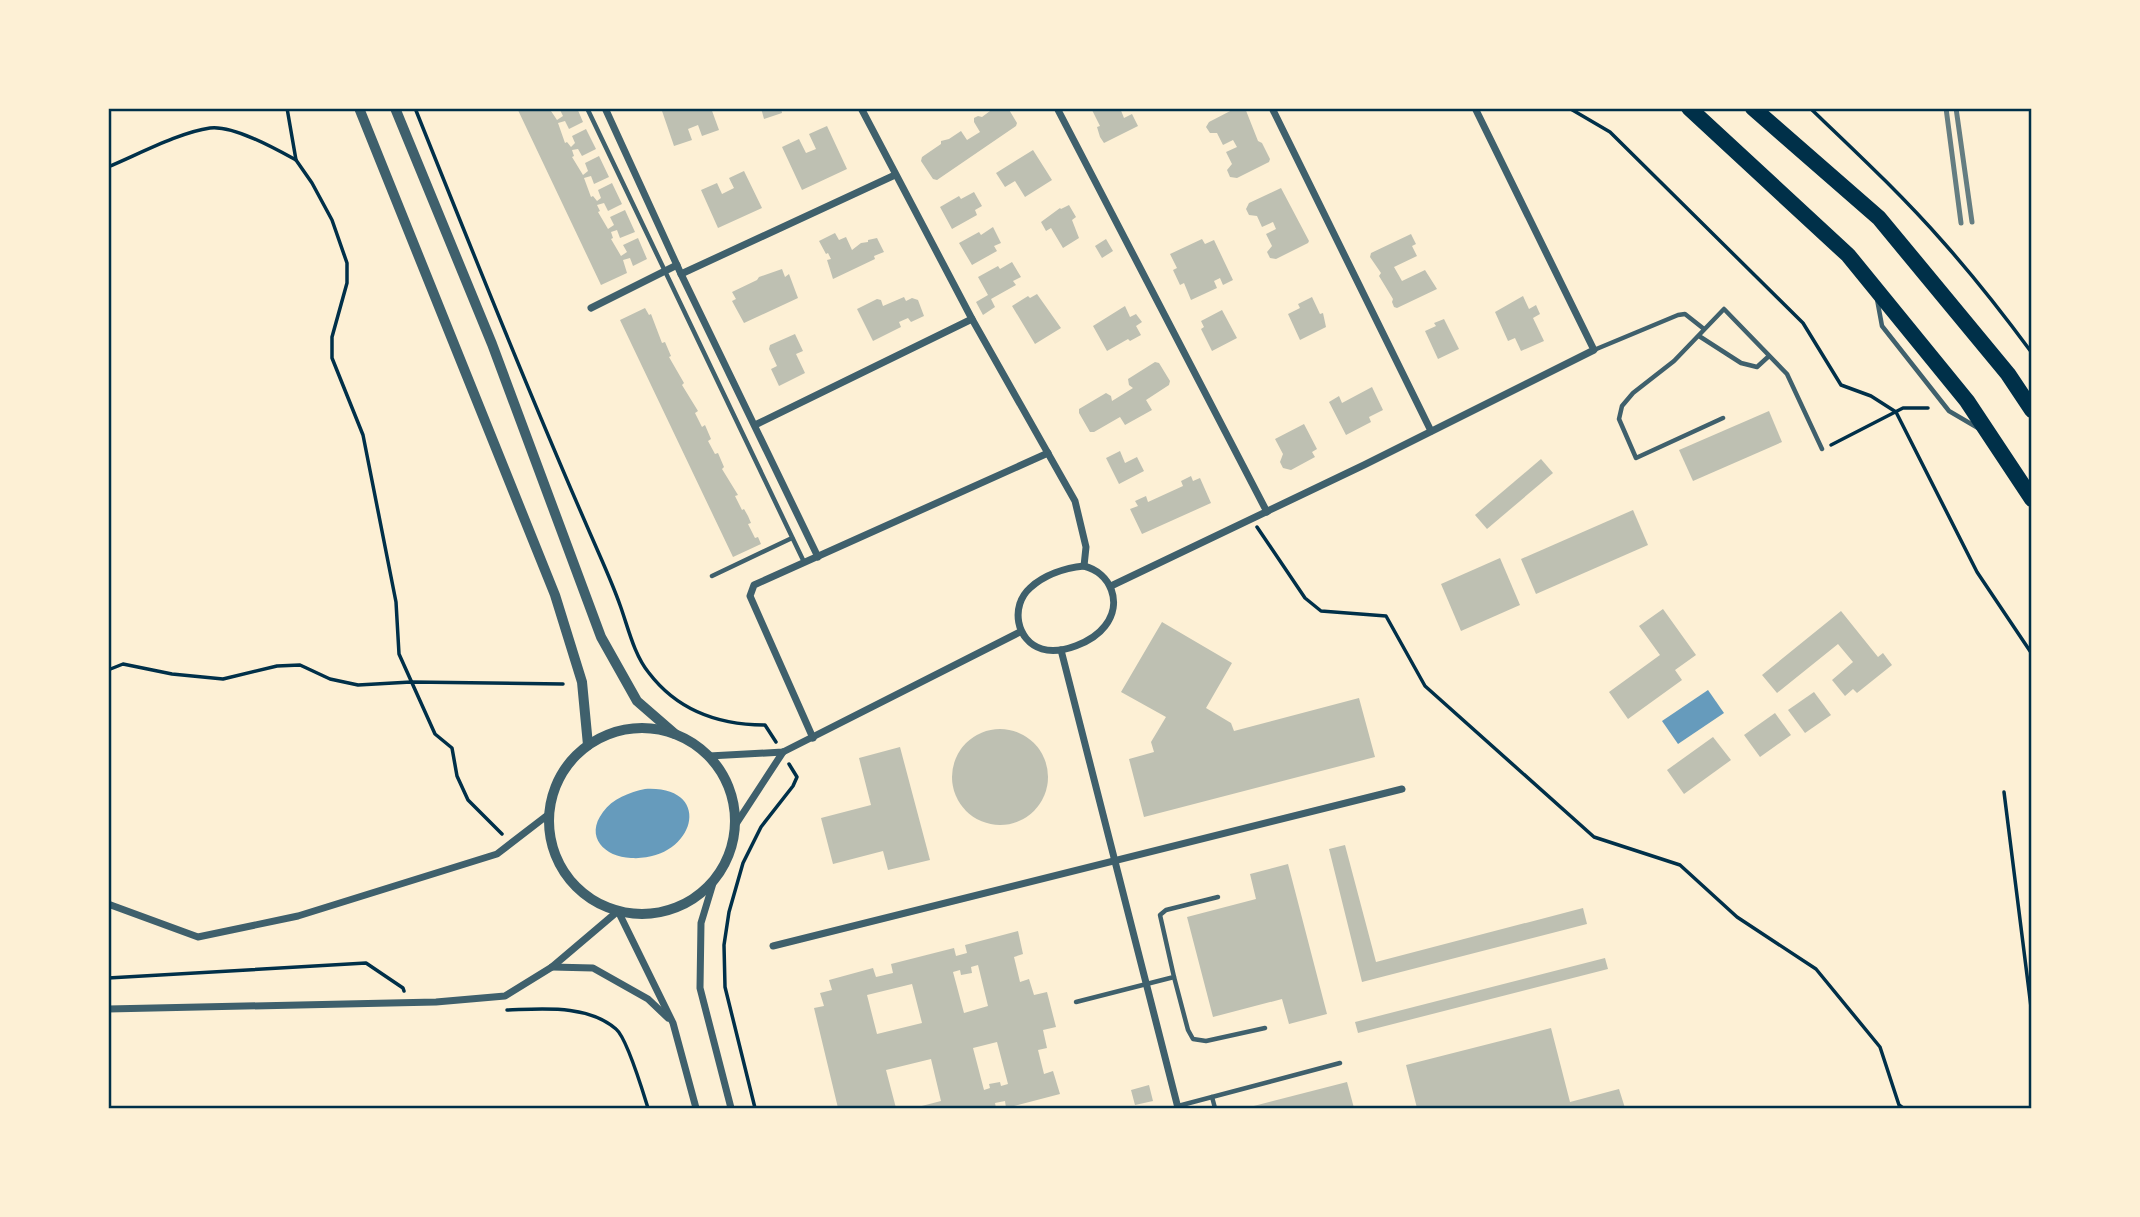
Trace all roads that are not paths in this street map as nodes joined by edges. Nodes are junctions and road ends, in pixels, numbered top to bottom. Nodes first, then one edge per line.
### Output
1 (359, 108) edge
2 (394, 108) edge
3 (587, 108) edge
4 (605, 108) edge
5 (861, 108) edge
6 (1057, 108) edge
7 (1272, 108) edge
8 (1475, 108) edge
9 (1689, 108) edge
10 (1754, 108) edge
11 (895, 175) junction
12 (677, 265) junction
13 (664, 272) junction
14 (681, 274) junction
15 (591, 308) dead end
16 (972, 319) junction
17 (1704, 329) junction
18 (1699, 336) junction
19 (1594, 350) junction
20 (1769, 356) junction
21 (2032, 410) edge
22 (1723, 418) dead end
23 (755, 425) junction
24 (1431, 431) junction
25 (1822, 449) road end
26 (1048, 453) junction
27 (2032, 499) edge
28 (1267, 512) junction
29 (792, 538) junction
30 (818, 557) junction
31 (804, 562) junction
32 (1084, 566) junction
33 (712, 576) dead end
34 (1111, 586) junction
35 (1020, 632) junction
36 (1061, 650) junction
37 (675, 734) junction
38 (813, 738) junction
39 (588, 745) junction
40 (783, 752) junction
41 (709, 756) junction
42 (1402, 789) dead end
43 (549, 814) junction
44 (736, 824) junction
45 (1115, 860) junction
46 (714, 880) junction
47 (1217, 897) dead end
48 (108, 904) edge
49 (618, 911) junction
50 (774, 946) dead end
51 (552, 967) junction
52 (1174, 978) junction
53 (1147, 984) junction
54 (1076, 1002) dead end
55 (108, 1009) edge
56 (673, 1023) junction
57 (1265, 1028) dead end
58 (1340, 1063) dead end
59 (1212, 1097) junction
60 (1178, 1107) edge
61 (696, 1108) edge
62 (731, 1108) edge
63 (1215, 1108) edge

1 - 39 street
2 - 37 street
3 - 13 lane
4 - 12 street
5 - 11 street
6 - 28 street
7 - 24 street
8 - 19 street
9 - 27 highway
10 - 21 highway
11 - 14 street
11 - 16 street
12 - 13 street
12 - 14 street
13 - 15 street
13 - 29 lane
14 - 23 street
16 - 23 street
16 - 26 street
17 - 18 lane
17 - 19 lane
17 - 20 lane
18 - 20 lane
18 - 22 lane
19 - 24 street
20 - 25 lane
23 - 30 street
24 - 28 street
26 - 30 street
26 - 32 street
28 - 34 street
29 - 31 lane
29 - 33 lane
30 - 31 street
31 - 38 street
32 - 34 street
32 - 35 street
34 - 36 street
35 - 36 street
35 - 38 street
36 - 45 street
37 - 39 street
37 - 41 street
38 - 40 street
39 - 43 street
40 - 41 street
40 - 44 street
41 - 44 street
42 - 45 street
43 - 48 street
43 - 49 street
44 - 46 street
45 - 50 street
45 - 53 street
46 - 49 street
46 - 62 street
47 - 52 lane
49 - 51 street
49 - 56 street
51 - 55 street
51 - 56 street
52 - 53 lane
52 - 57 lane
53 - 54 lane
53 - 60 street
56 - 61 street
58 - 59 lane
59 - 60 lane
59 - 63 lane

